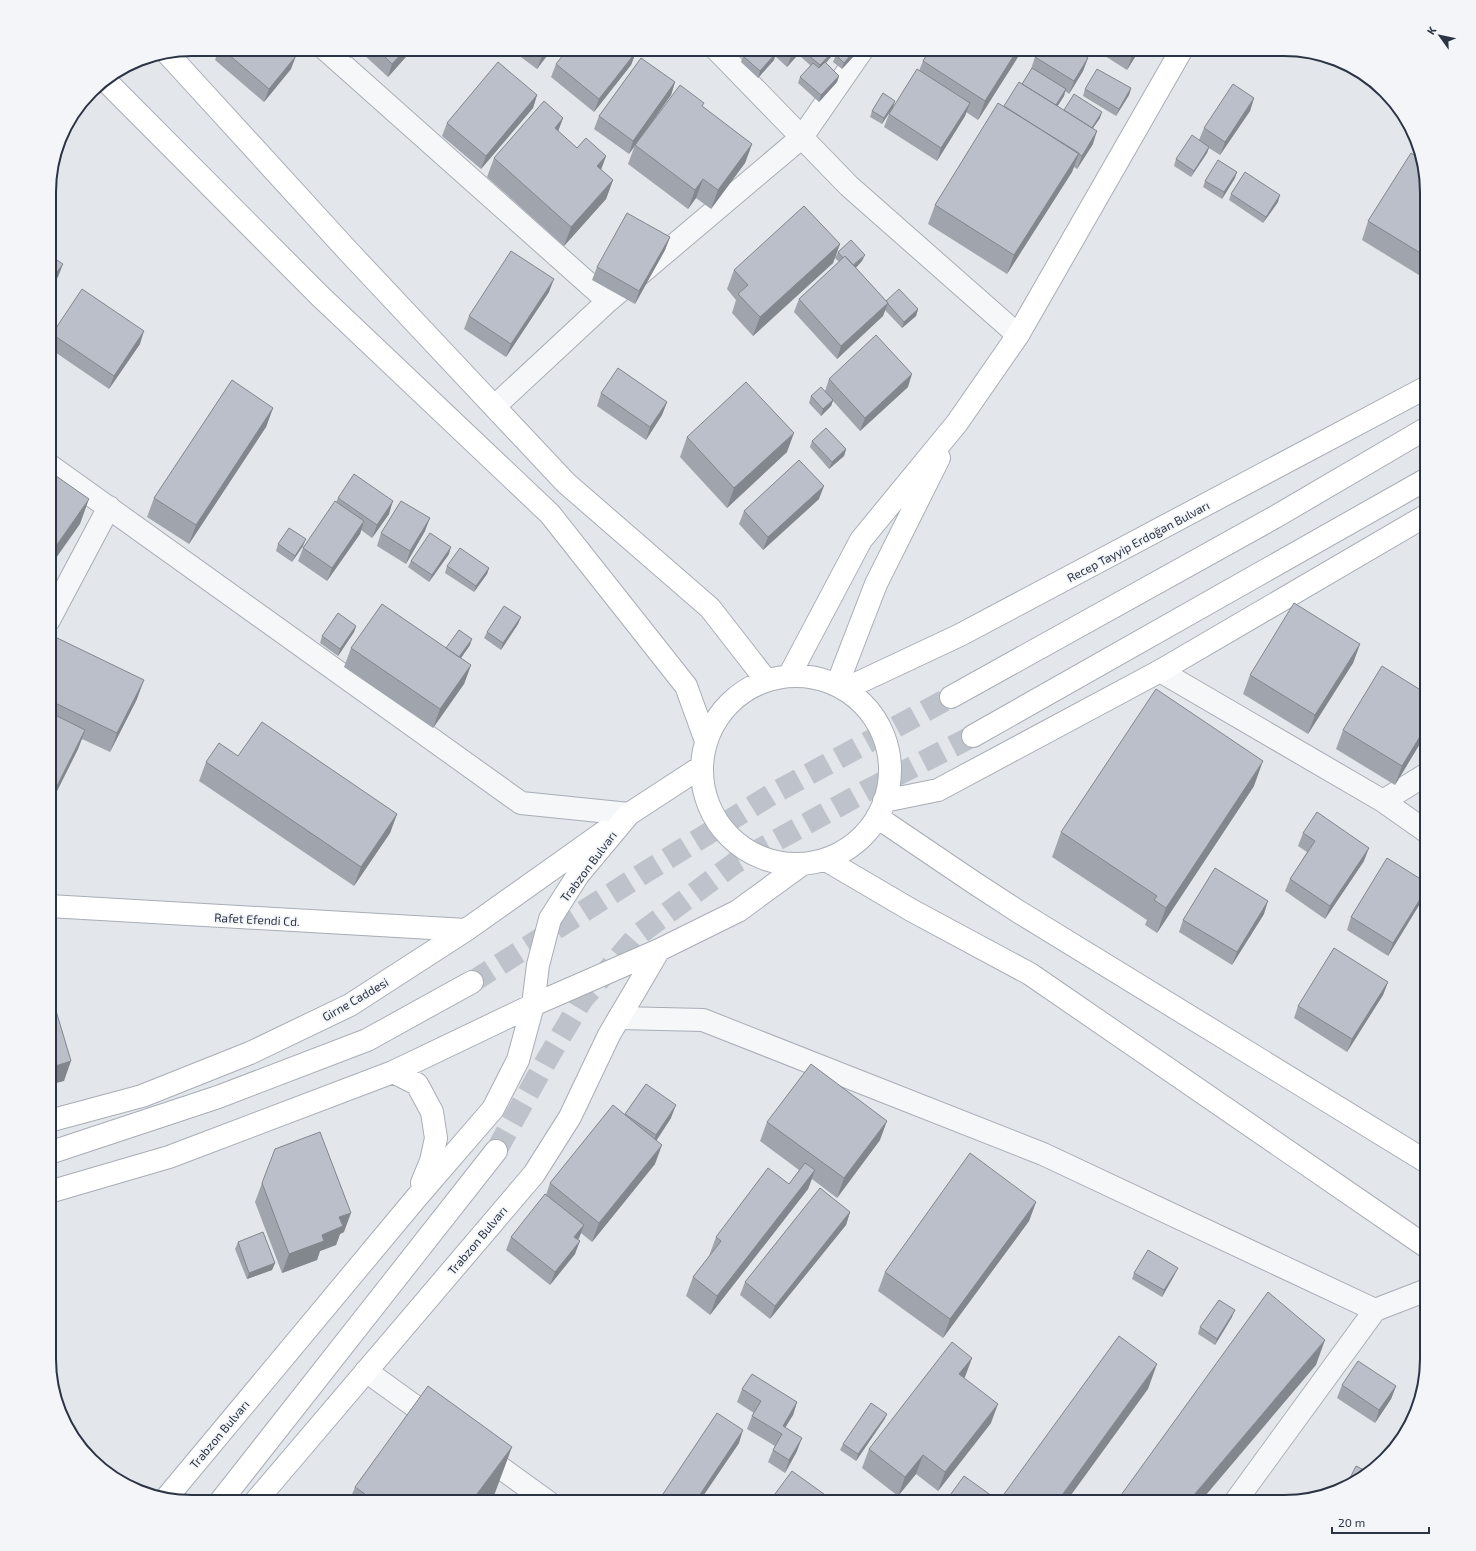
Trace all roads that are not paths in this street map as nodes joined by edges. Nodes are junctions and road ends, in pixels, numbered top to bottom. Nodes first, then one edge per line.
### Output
1 (333, 56) edge
2 (723, 56) edge
3 (858, 56) edge
4 (1178, 56) edge
5 (172, 58) edge
6 (109, 84) edge
7 (802, 137) junction
8 (608, 301) junction
9 (1018, 335) junction
10 (1420, 391) edge
11 (495, 406) junction
12 (957, 423) junction
13 (1420, 432) edge
14 (56, 470) edge
15 (1420, 483) edge
16 (109, 507) junction
17 (1420, 518) edge
18 (56, 607) edge
19 (1160, 671) junction
20 (789, 676) junction
21 (766, 680) junction
22 (841, 687) junction
23 (951, 697) tunnel mouth
24 (973, 736) tunnel mouth
25 (706, 741) junction
26 (701, 767) junction
27 (1420, 778) edge
28 (1383, 801) junction
29 (881, 809) junction
30 (629, 814) junction
31 (1420, 827) edge
32 (826, 860) junction
33 (801, 865) junction
34 (56, 906) edge
35 (466, 930) junction
36 (659, 950) junction
37 (472, 982) tunnel mouth
38 (533, 1005) junction
39 (619, 1018) junction
40 (393, 1072) junction
41 (56, 1119) edge
42 (56, 1152) edge
43 (496, 1152) tunnel mouth
44 (1420, 1158) edge
45 (56, 1190) edge
46 (417, 1197) junction
47 (1420, 1242) edge
48 (1420, 1293) edge
49 (1375, 1310) junction
50 (366, 1371) junction
51 (171, 1493) edge
52 (226, 1495) edge
53 (260, 1495) edge
54 (538, 1495) edge
55 (1240, 1495) edge

1 - 8 street
2 - 7 street
3 - 7 street
4 - 9 main road
5 - 11 main road
6 - 25 main road
7 - 8 street
7 - 9 street
8 - 11 street
9 - 12 main road
10 - 22 main road, Recep Tayyip Erdoğan Bulvarı
11 - 21 main road
12 - 20 main road
12 - 22 main road
13 - 23 main road
14 - 16 street
15 - 24 main road
16 - 18 street
16 - 30 street
17 - 19 main road
19 - 28 street
19 - 29 main road
20 - 21 main road
20 - 22 main road
21 - 25 main road
22 - 29 main road
25 - 26 main road
26 - 30 main road, Trabzon Bulvarı
26 - 33 main road
27 - 28 street
28 - 31 street
29 - 32 main road
29 - 44 main road
30 - 35 main road, Girne Caddesi
30 - 38 main road, Trabzon Bulvarı
32 - 33 main road
32 - 47 main road
33 - 36 main road
34 - 35 main road, Rafet Efendi Cd.
35 - 41 main road, Girne Caddesi
36 - 38 main road
36 - 39 main road, Trabzon Bulvarı
37 - 42 main road
38 - 40 main road
38 - 46 main road, Trabzon Bulvarı
39 - 49 street
39 - 50 main road, Trabzon Bulvarı
40 - 45 main road
40 - 46 main road
43 - 52 main road
46 - 51 main road, Trabzon Bulvarı
48 - 49 street
49 - 55 street
50 - 53 main road, Trabzon Bulvarı
50 - 54 street

